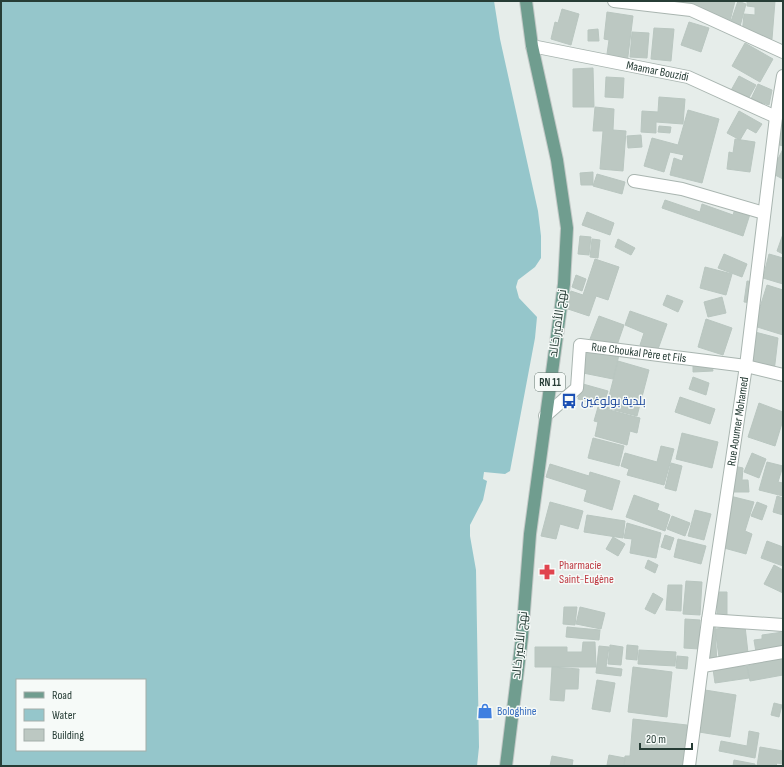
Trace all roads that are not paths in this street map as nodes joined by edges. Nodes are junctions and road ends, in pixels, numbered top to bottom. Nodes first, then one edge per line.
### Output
1 (526, 1) edge
2 (614, 1) edge
3 (532, 46) junction
4 (783, 52) edge
5 (783, 76) edge
6 (776, 117) junction
7 (634, 181) dead end
8 (764, 213) junction
9 (746, 366) junction
10 (783, 375) edge
11 (545, 416) junction
12 (708, 620) junction
13 (783, 625) edge
14 (783, 652) edge
15 (703, 666) junction
16 (506, 766) edge
17 (689, 766) edge

1 - 3 main road, نهج الأمير خالد / RN 11
2 - 4 street
3 - 6 street, Maamar Bouzidi
3 - 11 main road, نهج الأمير خالد / RN 11
5 - 6 street, Rue Aoumer Mohamed
6 - 8 street, Rue Aoumer Mohamed
7 - 8 street
8 - 9 street, Rue Aoumer Mohamed
9 - 10 street, Rue Choukal Père et Fils
9 - 11 street, Rue Choukal Père et Fils
9 - 12 street, Rue Aoumer Mohamed
11 - 16 main road, نهج الأمير خالد / RN 11
12 - 13 street
12 - 15 street, Rue Aoumer Mohamed
14 - 15 street
15 - 17 street, Rue Aoumer Mohamed

